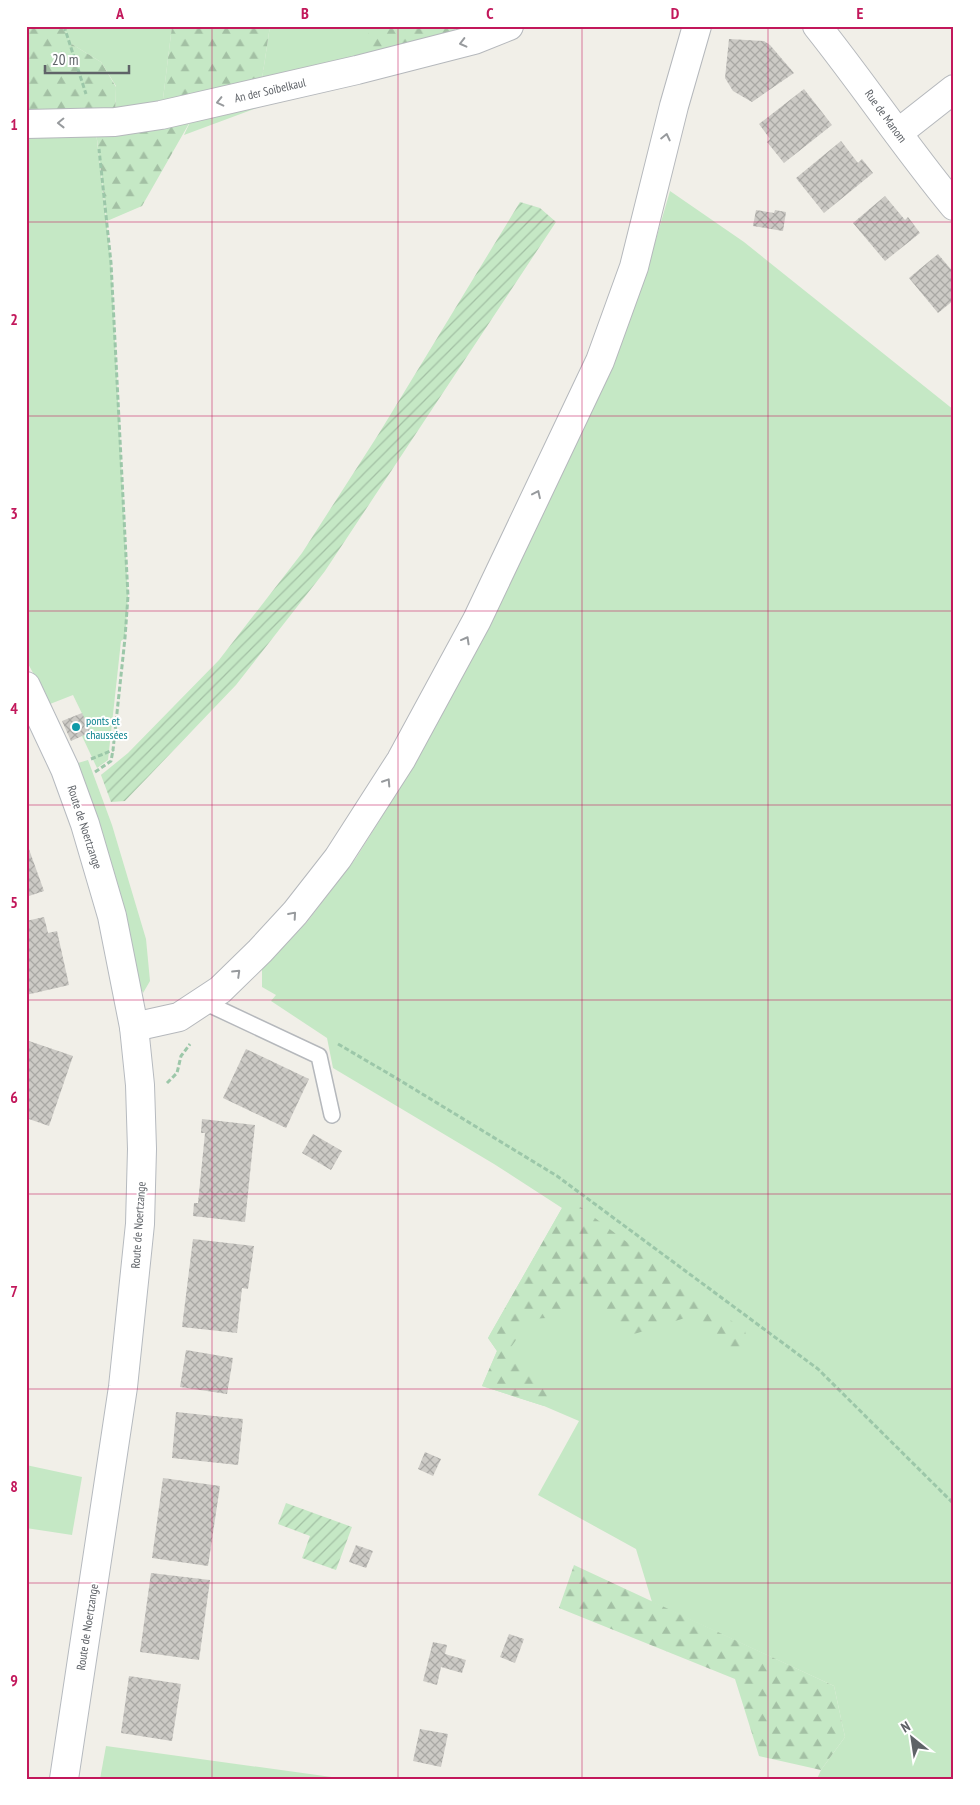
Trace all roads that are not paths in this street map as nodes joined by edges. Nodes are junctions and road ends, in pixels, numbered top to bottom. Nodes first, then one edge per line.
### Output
1 (509, 26) edge
2 (697, 26) edge
3 (818, 26) edge
4 (954, 89) edge
5 (26, 124) edge
6 (898, 133) junction
7 (954, 206) edge
8 (26, 686) edge
9 (204, 1002) junction
10 (134, 1027) junction
11 (332, 1115) dead end
12 (64, 1779) edge

1 -> 5 street, An der Soibelkaul
9 -> 2 street
3 - 6 street, Rue de Manom
4 - 6 street
6 - 7 street, Rue de Manom
8 - 10 street, Route de Noertzange
9 - 10 street
9 - 11 lane
10 - 12 street, Route de Noertzange

